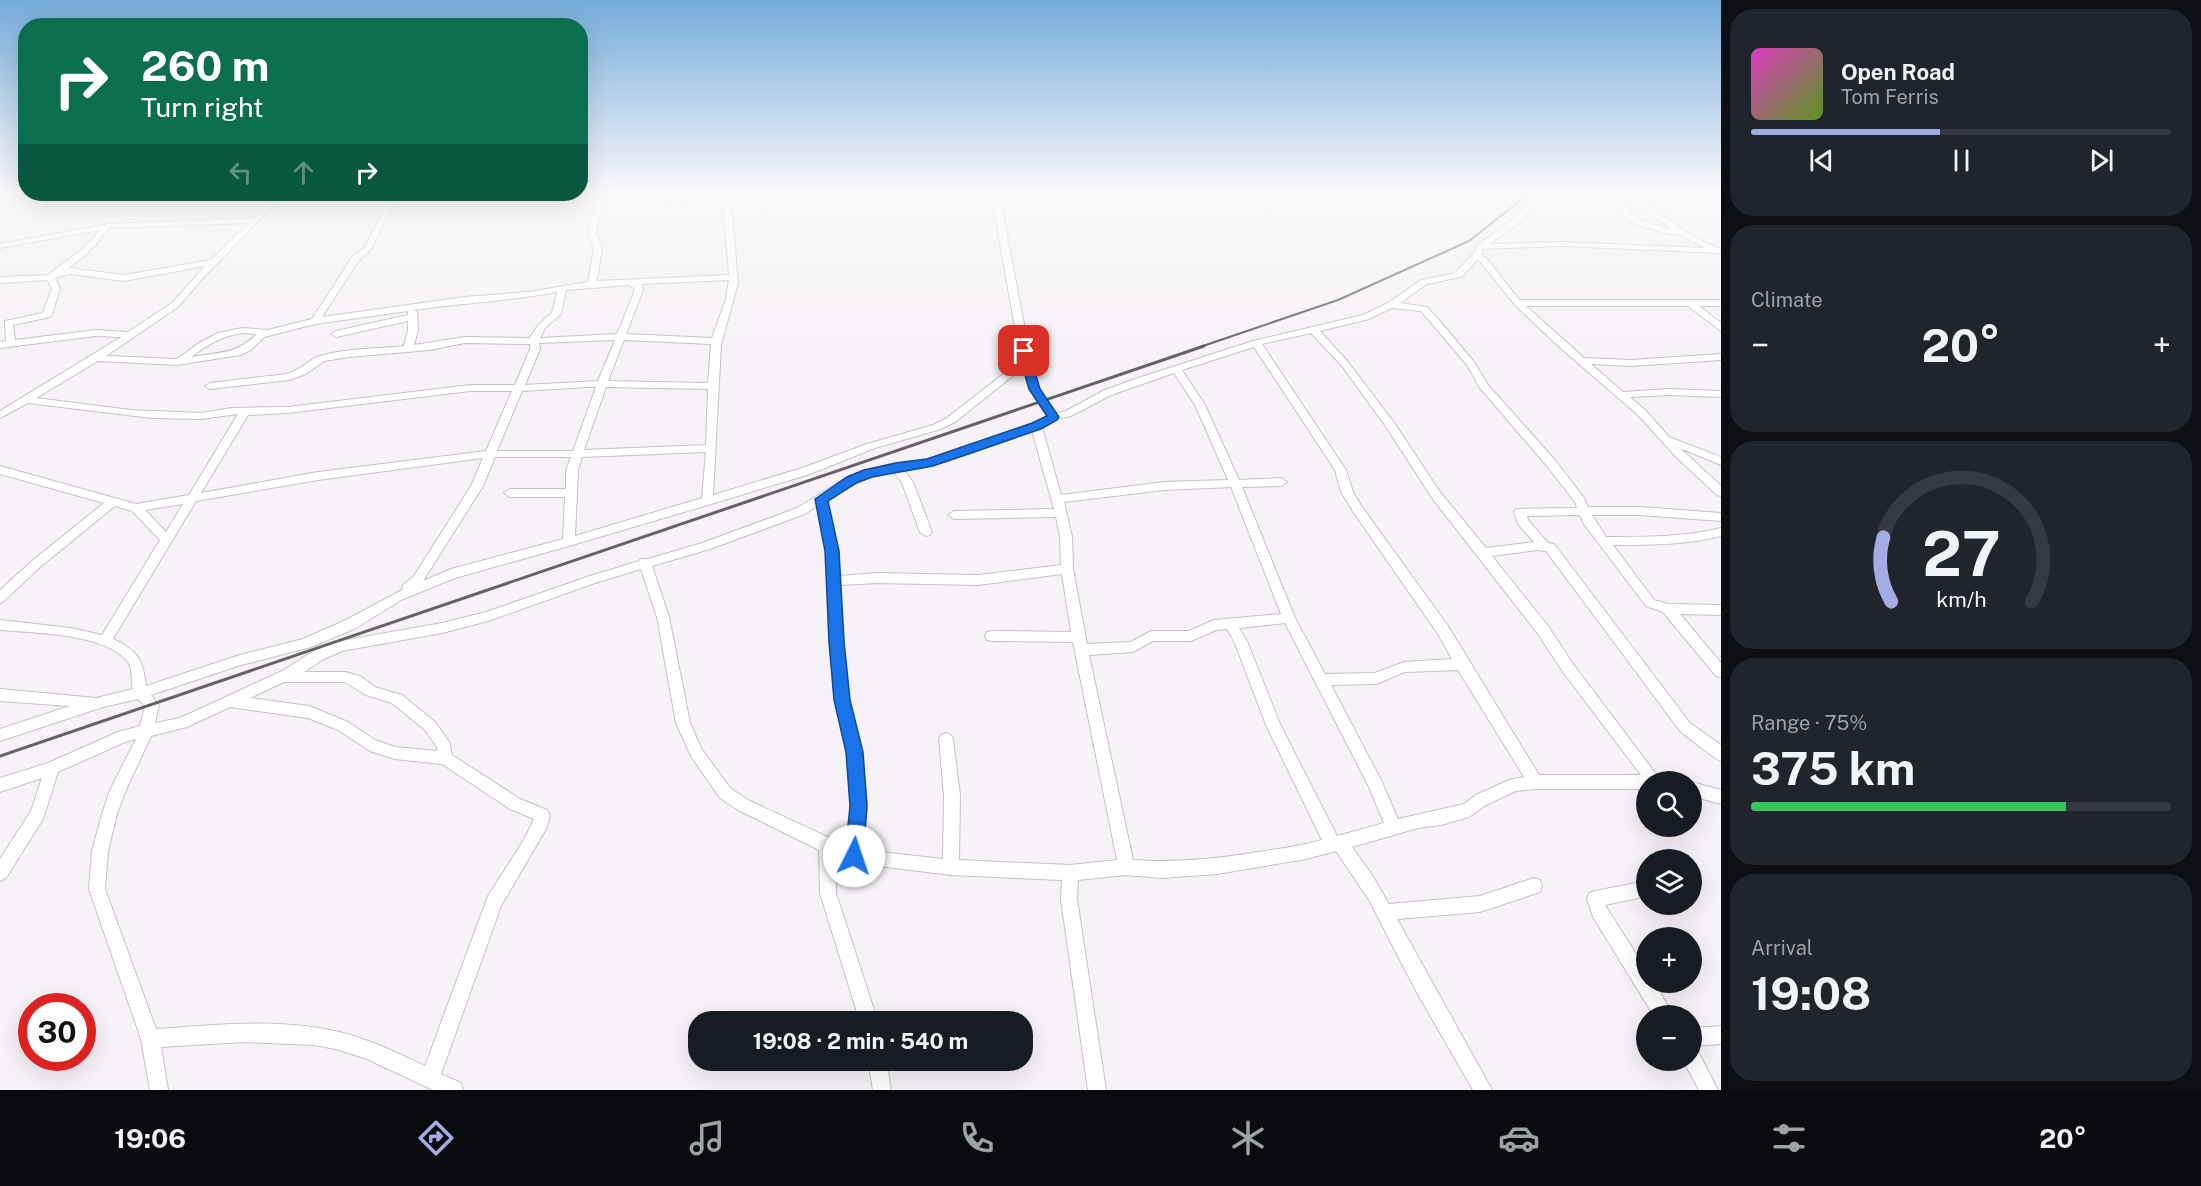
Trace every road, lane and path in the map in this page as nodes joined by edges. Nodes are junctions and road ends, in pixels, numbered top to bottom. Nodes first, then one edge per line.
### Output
1 (17, 243) edge
2 (92, 243) edge
3 (233, 243) edge
4 (370, 243) edge
5 (596, 243) edge
6 (730, 243) edge
7 (1004, 243) edge
8 (1489, 243) edge
9 (1702, 243) edge
10 (0, 246) edge
11 (1479, 251) junction
12 (1720, 251) edge
13 (216, 262) junction
14 (50, 277) junction
15 (733, 278) junction
16 (0, 280) edge
17 (592, 283) junction
18 (632, 283) junction
19 (562, 289) junction
20 (1689, 302) junction
21 (1518, 303) junction
22 (1721, 303) edge
23 (1391, 305) junction
24 (412, 313) junction
25 (315, 321) junction
26 (1721, 328) edge
27 (1314, 330) junction
28 (269, 333) junction
29 (336, 334) dead end
30 (131, 335) junction
31 (621, 337) junction
32 (534, 340) junction
33 (716, 341) junction
34 (11, 344) junction
35 (1256, 344) junction
36 (0, 345) edge
37 (408, 349) junction
38 (1024, 351) junction
39 (1721, 357) edge
40 (96, 358) junction
41 (1581, 361) junction
42 (177, 362) junction
43 (1177, 370) junction
44 (602, 385) junction
45 (210, 386) dead end
46 (713, 386) junction
47 (520, 388) junction
48 (1721, 394) edge
49 (1622, 395) junction
50 (24, 399) junction
51 (245, 412) junction
52 (0, 416) edge
53 (1053, 417) junction
54 (1036, 426) junction
55 (1668, 440) junction
56 (710, 448) junction
57 (491, 454) junction
58 (577, 454) junction
59 (1721, 461) edge
60 (896, 467) junction
61 (0, 470) edge
62 (1281, 482) dead end
63 (1236, 485) junction
64 (1721, 492) edge
65 (510, 493) dead end
66 (571, 494) junction
67 (821, 499) junction
68 (1056, 499) junction
69 (191, 500) junction
70 (707, 501) junction
71 (112, 502) junction
72 (136, 508) junction
73 (1584, 512) junction
74 (1061, 513) junction
75 (954, 515) dead end
76 (1721, 517) edge
77 (926, 532) dead end
78 (1721, 532) edge
79 (167, 540) junction
80 (569, 542) junction
81 (1604, 542) junction
82 (1544, 546) junction
83 (1483, 553) junction
84 (645, 562) junction
85 (1067, 569) junction
86 (834, 581) junction
87 (397, 597) junction
88 (0, 598) edge
89 (1668, 609) junction
90 (1721, 610) edge
91 (1289, 618) junction
92 (1230, 623) junction
93 (0, 625) edge
94 (992, 636) dead end
95 (105, 641) junction
96 (1081, 643) junction
97 (1462, 664) junction
98 (1721, 672) edge
99 (282, 677) junction
100 (1321, 680) junction
101 (141, 693) junction
102 (0, 695) edge
103 (103, 701) junction
104 (226, 701) junction
105 (147, 732) junction
106 (0, 735) edge
107 (946, 739) dead end
108 (1721, 755) edge
109 (445, 758) junction
110 (52, 768) junction
111 (1647, 771) edge
112 (1535, 782) junction
113 (1636, 782) edge
114 (0, 785) edge
115 (1702, 792) edge
116 (1721, 797) edge
117 (1394, 829) junction
118 (1336, 844) junction
119 (827, 846) junction
120 (854, 856) junction
121 (951, 867) junction
122 (1126, 867) junction
123 (0, 873) edge
124 (1070, 873) junction
125 (1534, 886) dead end
126 (1636, 891) edge
127 (1385, 912) junction
128 (1658, 1005) edge
129 (865, 1011) edge
130 (1721, 1035) edge
131 (1702, 1036) edge
132 (150, 1039) junction
133 (879, 1071) edge
134 (1698, 1071) edge
135 (430, 1079) junction
136 (159, 1090) edge
137 (454, 1090) edge
138 (882, 1090) edge
139 (1097, 1090) edge
140 (1484, 1090) edge
141 (1709, 1090) edge

1 - 10 street
2 - 14 street
3 - 13 street
4 - 25 street
5 - 17 street
6 - 15 street
7 - 38 street
8 - 11 street
9 - 12 street
11 - 12 street
11 - 21 street
11 - 23 street
13 - 14 street
13 - 30 street
14 - 16 street
14 - 34 street
15 - 18 street
15 - 33 street
17 - 18 street
17 - 19 street
18 - 31 street
19 - 24 street
19 - 32 street
20 - 21 street
20 - 22 street
20 - 26 street
21 - 41 street
23 - 27 street
23 - 73 street
24 - 25 street
24 - 29 street
24 - 37 street
25 - 28 street
27 - 35 street
27 - 83 street
28 - 42 street
28 - 42 street
30 - 34 street
30 - 40 street
31 - 32 street
31 - 33 street
31 - 44 street
32 - 37 street
32 - 47 street
33 - 46 street
34 - 36 street
35 - 43 street
35 - 97 street
37 - 45 street
38 - 53 street
38 - 70 street
39 - 41 street
40 - 42 street
40 - 50 street
41 - 49 street
43 - 53 street
43 - 63 street
44 - 46 street
44 - 47 street
44 - 58 street
46 - 56 street
47 - 51 street
47 - 57 street
48 - 49 street
49 - 55 street
50 - 51 street
50 - 52 street
51 - 69 street
53 - 54 street
54 - 60 street
54 - 68 street
55 - 59 street
55 - 64 street
56 - 58 street
56 - 70 street
57 - 58 street
57 - 69 street
57 - 87 street
58 - 66 street
60 - 67 street
60 - 77 street
61 - 71 street
62 - 63 street
63 - 68 street
63 - 91 street
65 - 66 street
66 - 80 street
67 - 84 street
67 - 86 street
68 - 74 street
69 - 72 street
69 - 79 street
70 - 80 street
71 - 72 street
71 - 88 street
72 - 79 street
73 - 76 street
73 - 81 street
73 - 82 street
74 - 75 street
74 - 85 street
78 - 81 street
79 - 95 street
80 - 87 street
81 - 89 street
82 - 83 street
82 - 108 street
83 - 111 street
84 - 99 street
84 - 119 street
85 - 86 street
85 - 96 street
86 - 120 street
87 - 101 street
89 - 90 street
89 - 98 street
91 - 92 street
91 - 100 street
92 - 96 street
92 - 118 street
93 - 95 street
94 - 96 street
95 - 101 street
96 - 122 street
97 - 100 street
97 - 112 street
99 - 104 street
99 - 109 street
100 - 117 street
101 - 103 street
101 - 105 street
102 - 103 street
103 - 106 street
104 - 105 street
104 - 109 street
105 - 110 street
105 - 132 street
107 - 121 street
109 - 135 street
110 - 114 street
110 - 123 street
112 - 113 street
112 - 117 street
115 - 116 street
117 - 118 street
118 - 122 street
118 - 127 street
119 - 120 street
119 - 129 street
120 - 121 street
121 - 124 street
122 - 124 street
124 - 139 street
125 - 127 street
126 - 128 street
127 - 140 street
130 - 131 street
132 - 135 street
132 - 136 street
133 - 138 street
134 - 141 street
135 - 137 street

